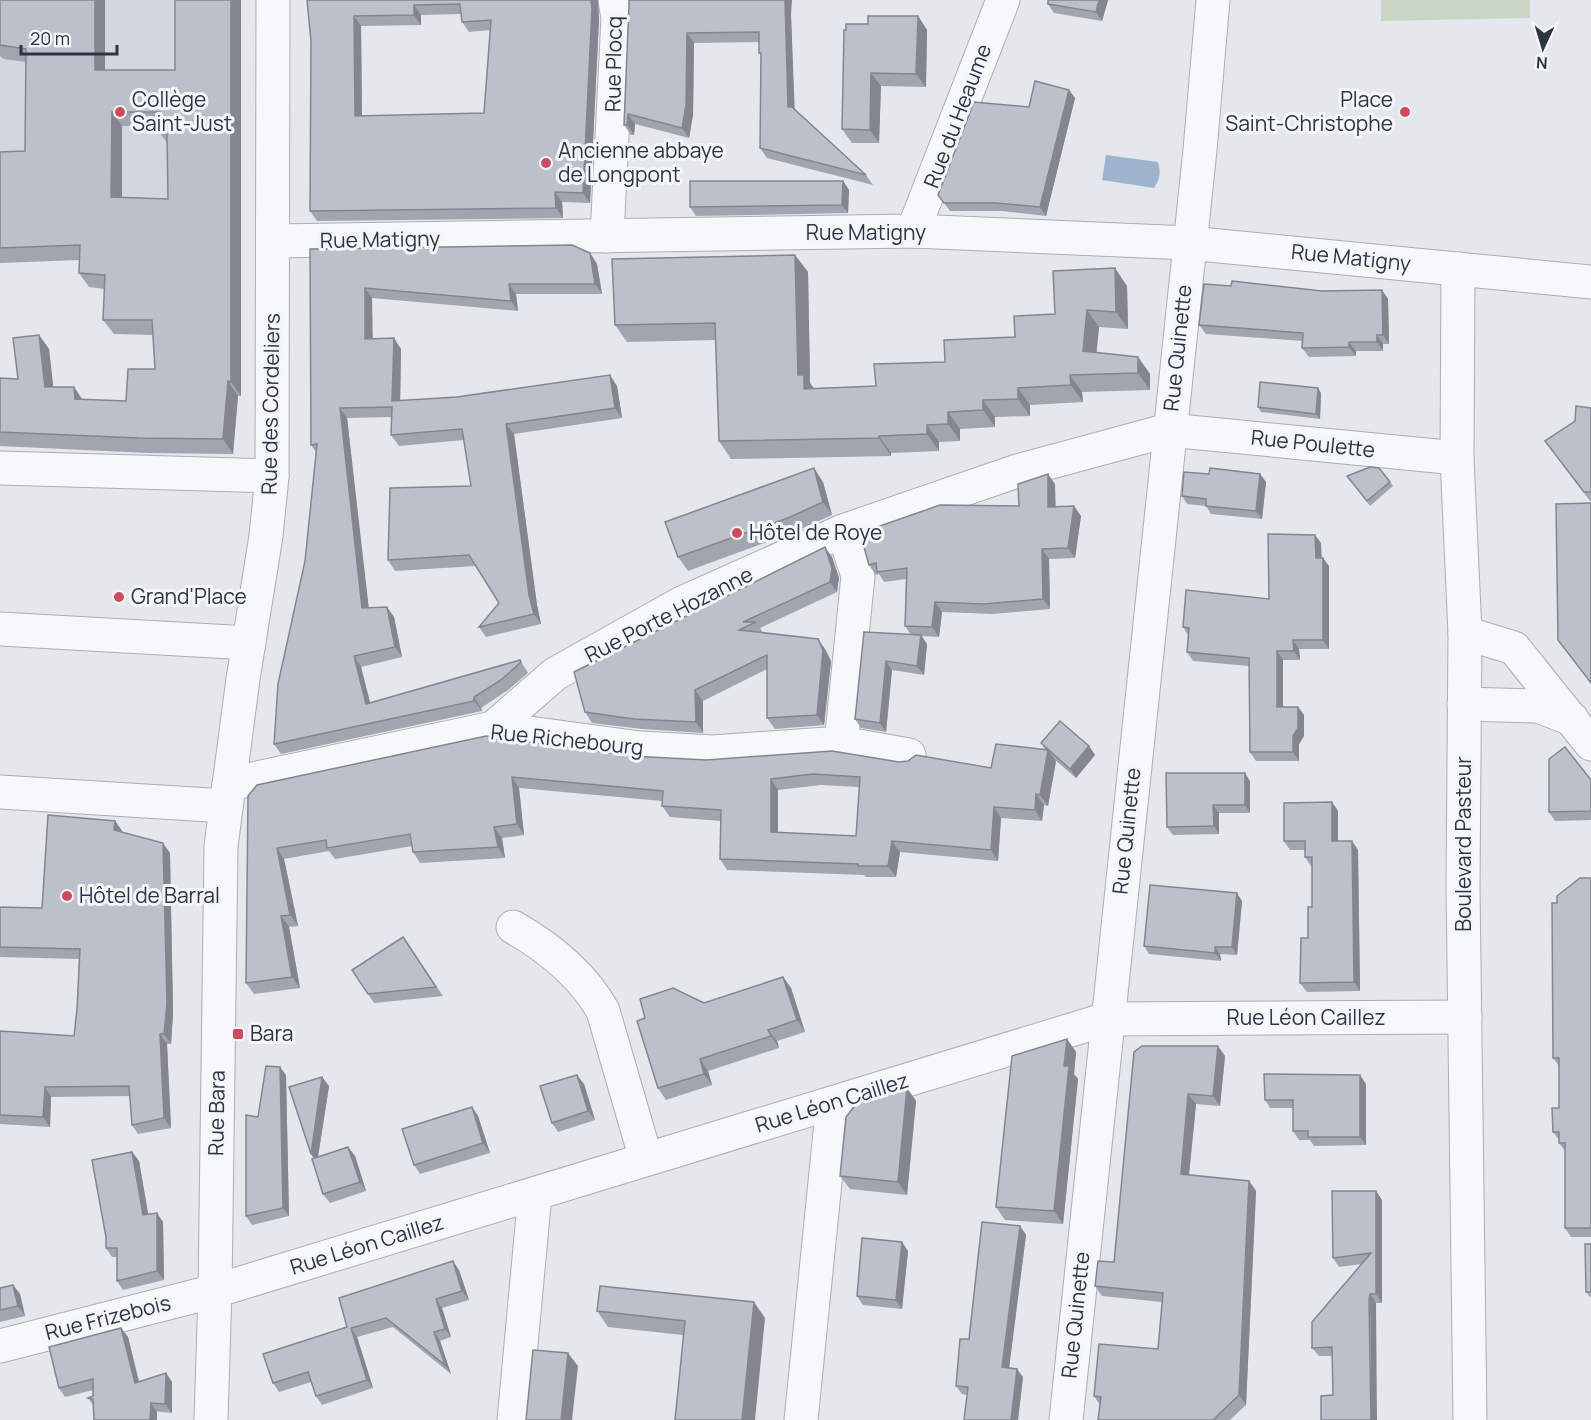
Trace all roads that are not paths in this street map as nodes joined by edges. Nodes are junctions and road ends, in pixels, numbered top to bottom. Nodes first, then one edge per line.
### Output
1 (273, 0) edge
2 (615, 0) edge
3 (1003, 0) edge
4 (1213, 0) edge
5 (913, 231) junction
6 (607, 236) junction
7 (273, 242) junction
8 (1189, 243) junction
9 (1458, 269) junction
10 (1591, 282) edge
11 (1169, 430) junction
12 (1457, 458) junction
13 (0, 468) edge
14 (272, 476) junction
15 (843, 531) junction
16 (0, 629) edge
17 (1465, 633) junction
18 (249, 643) junction
19 (1464, 704) junction
20 (494, 728) junction
21 (1582, 731) edge
22 (841, 743) junction
23 (909, 755) dead end
24 (0, 792) edge
25 (227, 795) junction
26 (513, 927) dead end
27 (1465, 1017) junction
28 (1107, 1019) junction
29 (833, 1103) junction
30 (646, 1159) junction
31 (535, 1194) junction
32 (215, 1291) junction
33 (0, 1346) edge
34 (211, 1420) edge
35 (514, 1420) edge
36 (801, 1420) edge
37 (1066, 1420) edge
38 (1470, 1420) edge

1 - 7 street, Rue des Cordeliers
2 - 6 street, Rue Plocq
3 - 5 street, Rue du Heaume
4 - 8 street
5 - 6 street, Rue Matigny
5 - 8 street, Rue Matigny
6 - 7 street, Rue Matigny
7 - 14 street, Rue des Cordeliers
8 - 9 street, Rue Matigny
8 - 11 street, Rue Quinette
9 - 10 street, Rue Matigny
9 - 12 street, Boulevard Pasteur
11 - 12 street, Rue Poulette
11 - 15 street, Rue Porte Hozanne
11 - 28 street, Rue Quinette
12 - 17 street, Boulevard Pasteur
13 - 14 street
14 - 18 street, Rue des Cordeliers
15 - 20 street, Rue Porte Hozanne
15 - 22 street
16 - 18 street
17 - 19 street, Boulevard Pasteur
17 - 21 street
18 - 25 street, Rue des Cordeliers
19 - 21 street
19 - 27 street, Boulevard Pasteur
20 - 22 street, Rue Richebourg
20 - 25 street, Rue Richebourg
22 - 23 street, Rue Richebourg
24 - 25 street, Rue Richebourg
25 - 32 street, Rue Bara
26 - 30 street
27 - 28 street, Rue Léon Caillez
27 - 38 street, Boulevard Pasteur
28 - 29 street, Rue Léon Caillez
28 - 37 street, Rue Quinette
29 - 30 street, Rue Léon Caillez
29 - 36 street
30 - 31 street, Rue Léon Caillez
31 - 32 street, Rue Léon Caillez
31 - 35 street
32 - 33 street, Rue Frizebois
32 - 34 street, Rue Bara

